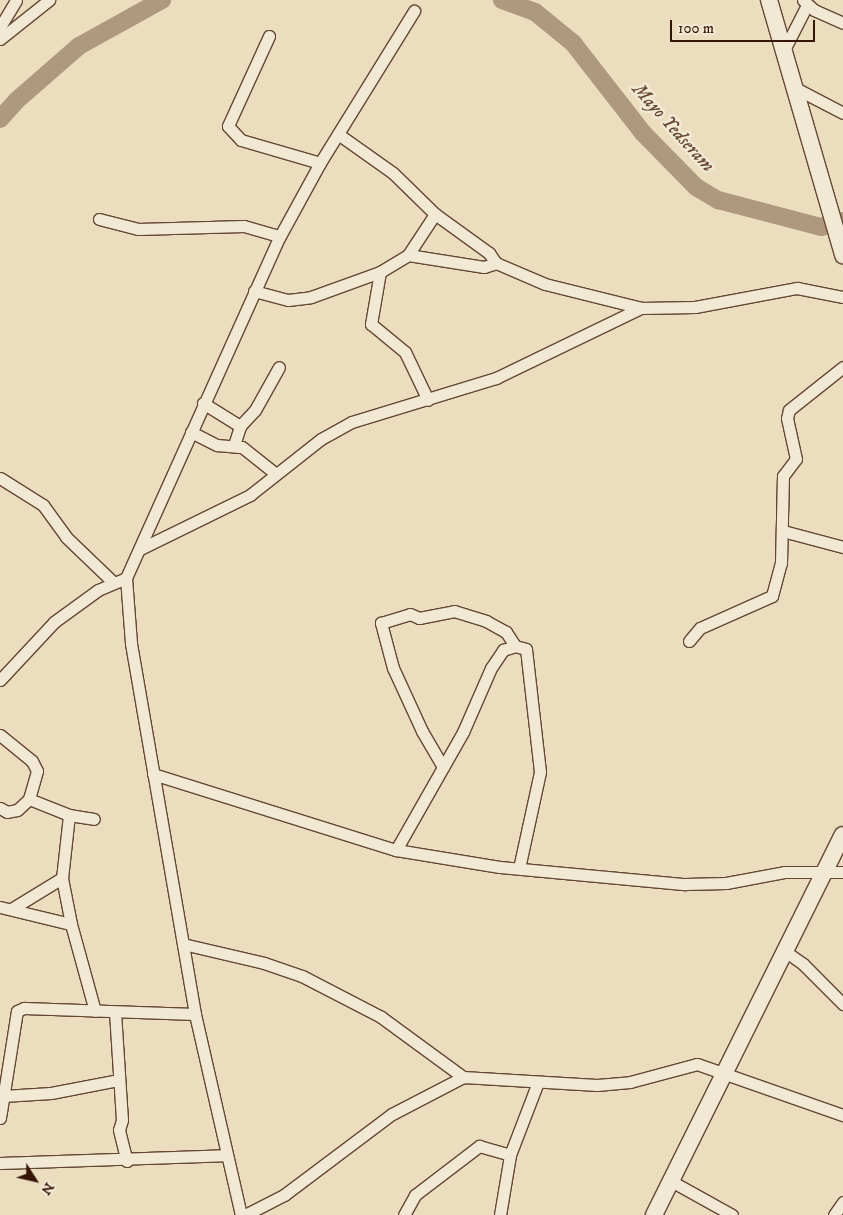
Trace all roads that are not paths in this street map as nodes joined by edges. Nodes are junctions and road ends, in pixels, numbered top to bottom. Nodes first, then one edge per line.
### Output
1 (16, 0) edge
2 (49, 0) edge
3 (769, 0) edge
4 (805, 2) edge
5 (414, 11) dead end
6 (843, 23) edge
7 (1, 24) edge
8 (269, 36) dead end
9 (0, 39) edge
10 (783, 54) junction
11 (795, 88) junction
12 (843, 113) edge
13 (338, 134) junction
14 (320, 163) junction
15 (435, 214) junction
16 (100, 219) dead end
17 (280, 236) junction
18 (408, 255) junction
19 (843, 255) edge
20 (496, 263) junction
21 (380, 272) junction
22 (254, 291) junction
23 (843, 297) edge
24 (641, 308) junction
25 (279, 367) dead end
26 (843, 367) edge
27 (428, 400) junction
28 (203, 403) junction
29 (240, 426) junction
30 (190, 432) junction
31 (234, 445) junction
32 (276, 474) junction
33 (0, 478) edge
34 (783, 531) junction
35 (843, 547) edge
36 (140, 548) junction
37 (126, 578) junction
38 (113, 582) junction
39 (689, 641) dead end
40 (514, 646) junction
41 (0, 680) edge
42 (0, 735) edge
43 (444, 767) junction
44 (153, 774) junction
45 (29, 799) junction
46 (0, 808) edge
47 (70, 815) junction
48 (94, 819) dead end
49 (843, 835) edge
50 (396, 850) junction
51 (519, 868) junction
52 (826, 871) junction
53 (843, 872) edge
54 (62, 878) junction
55 (0, 908) edge
56 (13, 908) junction
57 (70, 924) junction
58 (183, 944) junction
59 (786, 952) junction
60 (843, 1004) edge
61 (95, 1011) junction
62 (115, 1012) junction
63 (195, 1014) junction
64 (726, 1073) junction
65 (463, 1077) junction
66 (118, 1080) junction
67 (538, 1082) junction
68 (3, 1096) junction
69 (843, 1115) edge
70 (0, 1118) edge
71 (225, 1155) junction
72 (510, 1155) junction
73 (127, 1161) junction
74 (0, 1163) edge
75 (671, 1181) junction
76 (843, 1202) edge
77 (241, 1215) edge
78 (245, 1215) edge
79 (404, 1215) edge
80 (500, 1215) edge
81 (654, 1215) edge
82 (732, 1215) edge
83 (834, 1215) edge

1 - 7 street
2 - 9 street
3 - 10 main road
4 - 6 street
4 - 10 street
5 - 13 street
8 - 14 street
10 - 11 main road
11 - 12 street
11 - 19 main road
13 - 14 street
13 - 15 street
14 - 17 street
15 - 18 street
15 - 20 street
16 - 17 street
17 - 22 street
18 - 20 street
18 - 21 street
20 - 24 street
21 - 22 street
21 - 27 street
22 - 28 street
23 - 24 street
24 - 27 street
25 - 29 street
26 - 34 street
27 - 32 street
28 - 29 street
28 - 30 street
29 - 31 street
30 - 31 street
30 - 36 street
31 - 32 street
32 - 36 street
33 - 38 street
34 - 35 street
34 - 39 street
36 - 37 street
37 - 38 street
37 - 44 street
38 - 41 street
40 - 43 street
40 - 43 street
40 - 51 street
42 - 45 street
43 - 50 street
44 - 50 street
44 - 58 street
45 - 46 street
45 - 47 street
47 - 48 street
47 - 54 street
49 - 52 main road
50 - 51 street
51 - 52 street
52 - 53 street
52 - 59 main road
54 - 56 street
54 - 57 street
55 - 56 street
56 - 57 street
57 - 61 street
58 - 63 street
58 - 65 street
59 - 60 street
59 - 64 main road
61 - 62 street
61 - 68 street
62 - 63 street
62 - 66 street
63 - 71 street
64 - 67 street
64 - 69 street
64 - 75 main road
65 - 67 street
65 - 78 street
66 - 68 street
66 - 73 street
67 - 72 street
68 - 70 street
71 - 73 street
71 - 77 street
72 - 79 street
72 - 80 street
73 - 74 street
75 - 81 main road
75 - 82 street
76 - 83 street

